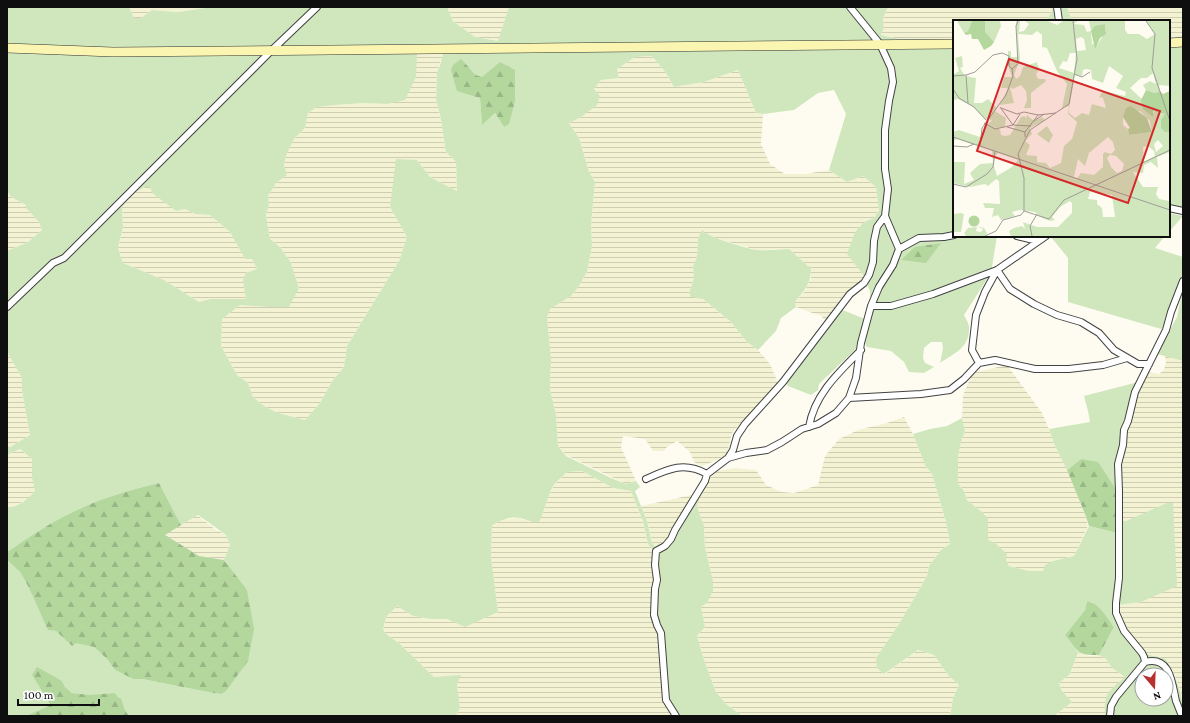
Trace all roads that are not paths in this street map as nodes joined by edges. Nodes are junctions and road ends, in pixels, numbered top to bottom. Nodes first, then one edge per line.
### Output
1 (317, 7) edge
2 (850, 7) edge
3 (1056, 7) edge
4 (1059, 20) edge
5 (1170, 42) edge
6 (880, 44) junction
7 (953, 44) edge
8 (1182, 45) edge
9 (7, 48) edge
10 (272, 50) junction
11 (1170, 208) edge
12 (1183, 211) edge
13 (885, 216) junction
14 (953, 235) edge
15 (1021, 237) edge
16 (1044, 237) edge
17 (1038, 241) junction
18 (899, 249) junction
19 (997, 270) junction
20 (1183, 281) edge
21 (871, 306) junction
22 (7, 307) edge
23 (861, 350) junction
24 (1127, 358) junction
25 (979, 362) junction
26 (1149, 364) junction
27 (849, 398) junction
28 (809, 427) junction
29 (728, 458) junction
30 (707, 474) junction
31 (646, 479) dead end
32 (1145, 662) junction
33 (676, 716) edge
34 (1110, 716) edge
35 (1182, 716) edge

1 - 10 street
2 - 6 street
3 - 4 street
5 - 8 street
6 - 7 street
6 - 10 street
6 - 13 street
9 - 10 street
10 - 22 street
11 - 12 street
13 - 18 street
13 - 29 street
14 - 18 street
15 - 17 street
16 - 17 street
17 - 19 street
18 - 21 street
19 - 21 street
19 - 24 street
19 - 25 street
20 - 26 street
21 - 23 street
23 - 27 street
23 - 28 street
24 - 25 street
24 - 26 street
25 - 27 street
26 - 32 street
27 - 28 street
28 - 29 street
29 - 30 street
30 - 31 street
30 - 33 street
32 - 34 street
32 - 35 street

